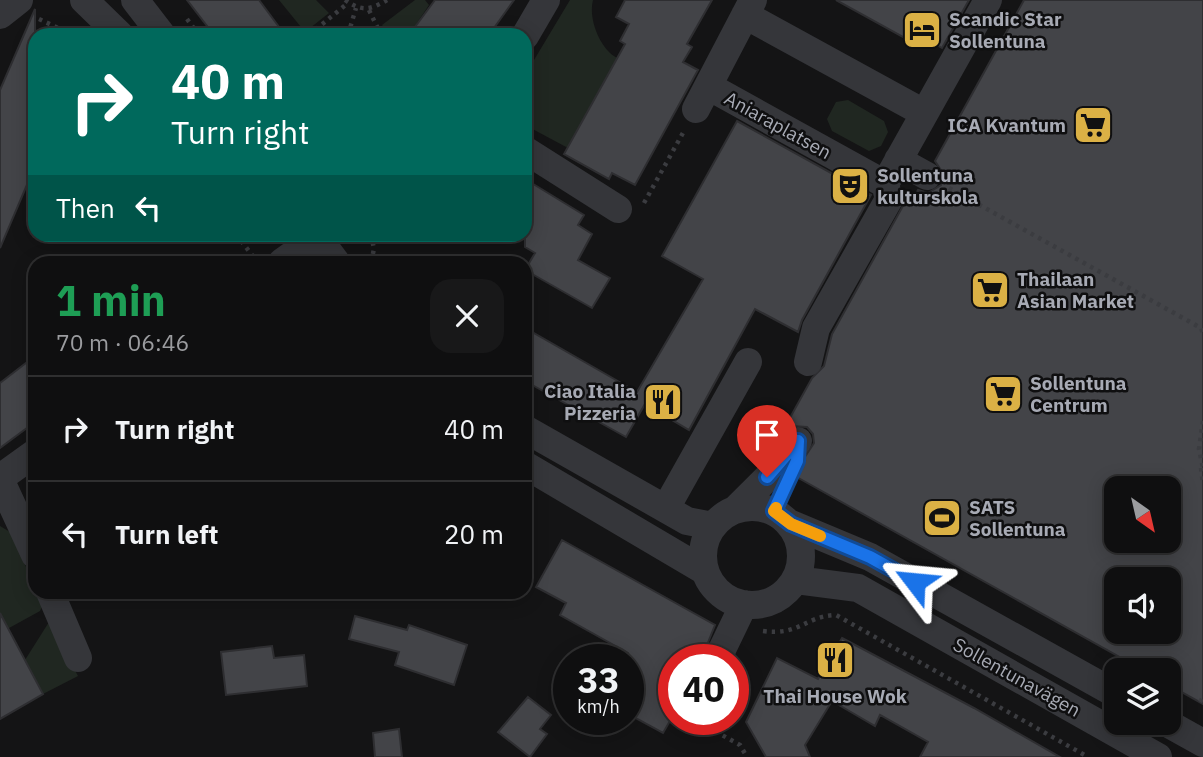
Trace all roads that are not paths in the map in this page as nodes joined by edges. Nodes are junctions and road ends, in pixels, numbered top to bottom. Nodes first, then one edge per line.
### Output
1 (19, 0) edge
2 (84, 0) edge
3 (135, 0) edge
4 (546, 0) edge
5 (988, 0) edge
6 (749, 8) edge
7 (0, 15) edge
8 (113, 28) edge
9 (157, 28) edge
10 (530, 28) edge
11 (924, 113) junction
12 (532, 154) edge
13 (898, 160) junction
14 (927, 176) road end
15 (885, 184) junction
16 (618, 209) road end
17 (307, 242) edge
18 (286, 254) edge
19 (748, 362) dead end
20 (808, 362) dead end
21 (532, 433) edge
22 (28, 458) edge
23 (532, 469) edge
24 (0, 478) edge
25 (666, 508) junction
26 (736, 509) junction
27 (783, 518) junction
28 (713, 526) junction
29 (28, 540) edge
30 (704, 570) junction
31 (796, 580) junction
32 (53, 599) edge
33 (744, 604) junction
34 (725, 644) edge
35 (78, 658) dead end
36 (1104, 687) edge
37 (1181, 731) edge
38 (1203, 743) edge
39 (1158, 757) edge

1 - 7 street
2 - 8 street
3 - 9 street
4 - 10 street
5 - 11 street
6 - 11 street
6 - 15 street, Aniaraplatsen
11 - 13 street
12 - 16 street
13 - 14 street
13 - 15 street
15 - 20 street
17 - 18 street
19 - 25 street
21 - 25 street
22 - 24 street
23 - 30 street
24 - 29 street
25 - 28 street
26 - 27 street
26 - 27 street
26 - 28 street
27 - 31 street
27 - 36 street, Sollentunavägen
28 - 30 street
30 - 33 street
31 - 33 street
31 - 39 street, Sollentunavägen
32 - 35 street
33 - 34 street
37 - 38 street

